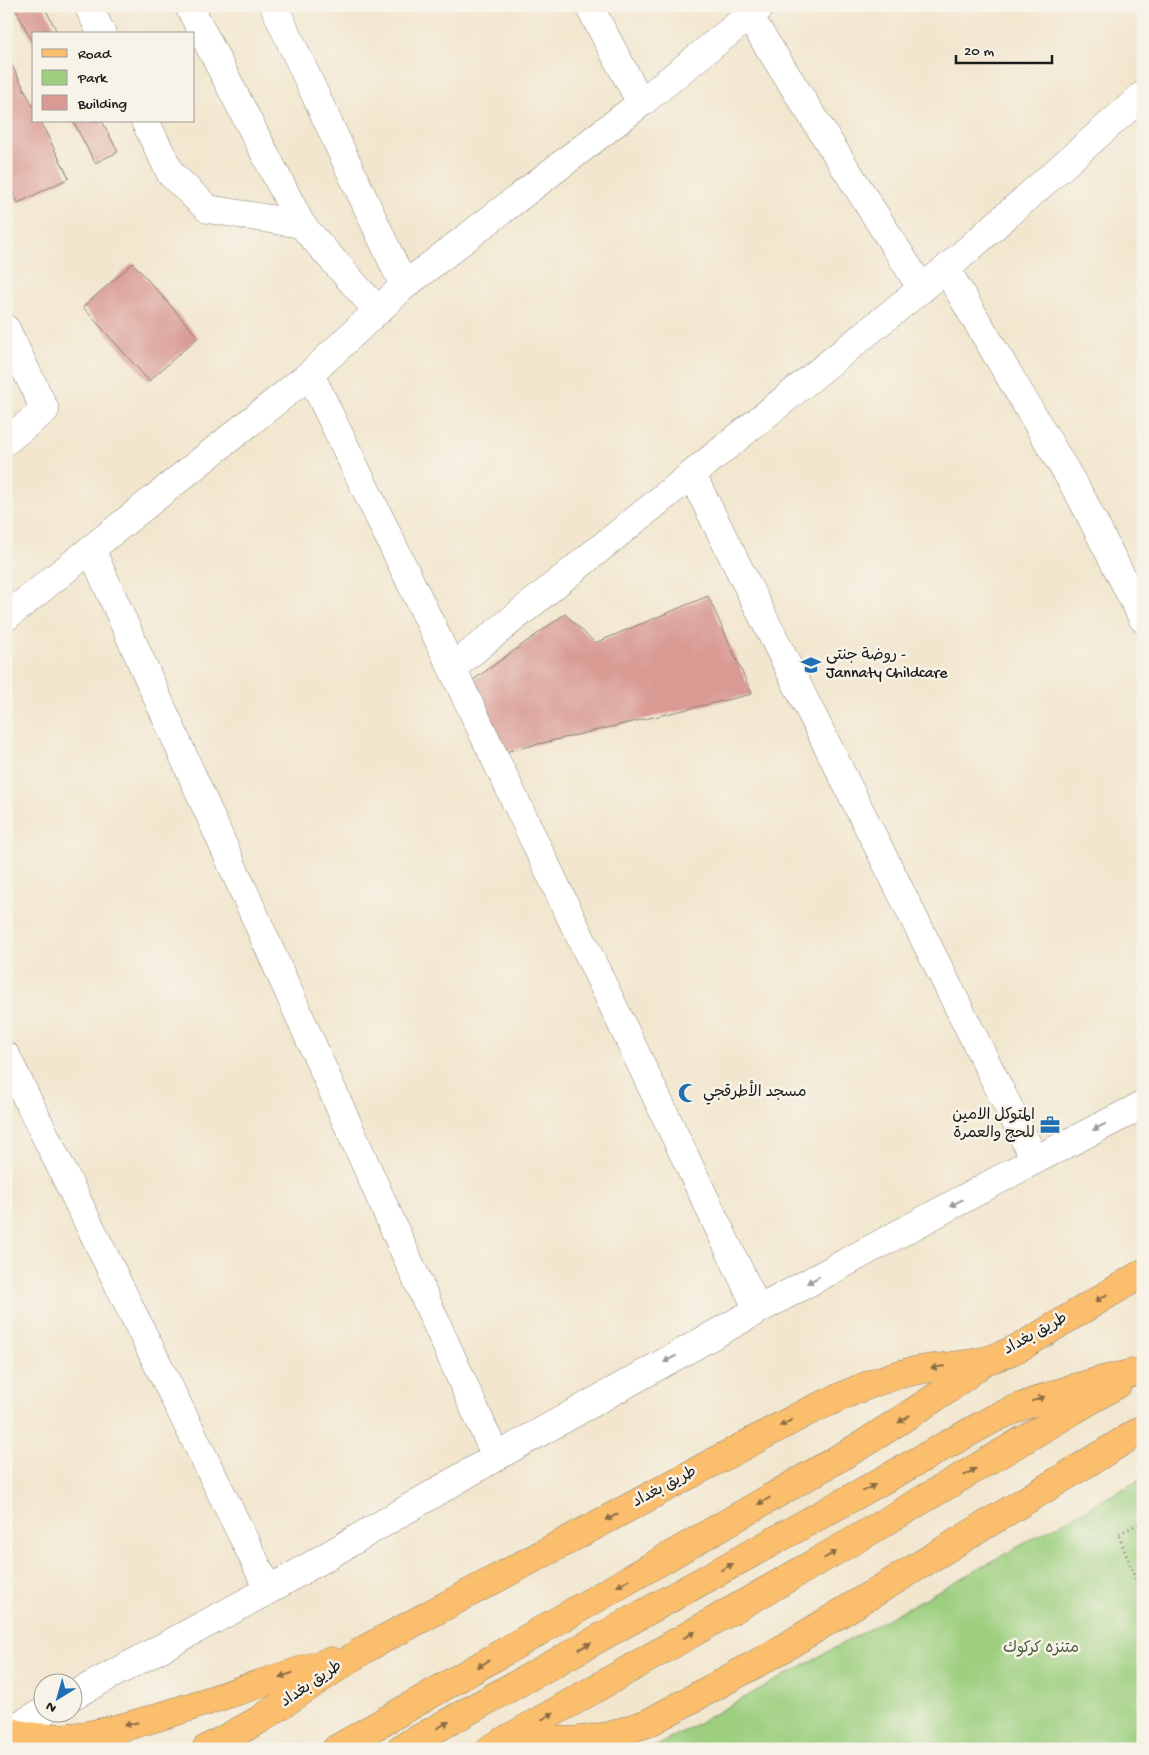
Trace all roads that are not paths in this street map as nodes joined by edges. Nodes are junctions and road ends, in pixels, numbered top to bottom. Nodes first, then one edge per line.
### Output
1 (88, 6) edge
2 (189, 6) edge
3 (274, 6) edge
4 (589, 6) edge
5 (755, 11) edge
6 (101, 32) edge
7 (1143, 96) edge
8 (641, 103) junction
9 (145, 122) edge
10 (300, 224) junction
11 (946, 269) junction
12 (404, 286) junction
13 (922, 289) junction
14 (378, 311) junction
15 (6, 329) edge
16 (310, 374) junction
17 (6, 441) edge
18 (692, 475) junction
19 (91, 549) junction
20 (6, 617) edge
21 (1143, 619) edge
22 (452, 668) junction
23 (6, 1056) edge
24 (1143, 1105) edge
25 (1035, 1160) junction
26 (1143, 1273) edge
27 (758, 1310) junction
28 (986, 1360) junction
29 (1140, 1371) edge
30 (1143, 1428) edge
31 (496, 1457) junction
32 (269, 1590) junction
33 (365, 1649) junction
34 (82, 1691) edge
35 (32, 1718) edge
36 (7, 1731) edge
37 (500, 1743) edge
38 (206, 1749) edge
39 (336, 1749) edge
40 (400, 1749) edge

1 - 6 street
2 - 10 street
3 - 12 street
4 - 8 street
5 - 8 street
5 - 13 street
7 - 11 street
8 - 12 street
9 - 10 street
10 - 14 street
11 - 13 street
11 - 21 street
12 - 14 street
13 - 18 street
14 - 16 street
15 - 17 street
16 - 19 street
16 - 22 street
18 - 22 street
18 - 25 street
19 - 20 street
19 - 31 street
22 - 27 street
23 - 32 street
24 -> 25 street
25 -> 27 street
26 -> 28 main road, طريق بغداد
27 -> 31 street
28 -> 33 main road, طريق بغداد
28 -> 39 main road
37 -> 29 main road
40 -> 29 main road
30 - 37 main road
31 - 32 street
32 - 34 street
33 -> 36 main road
33 - 38 main road, طريق بغداد
35 - 36 street

